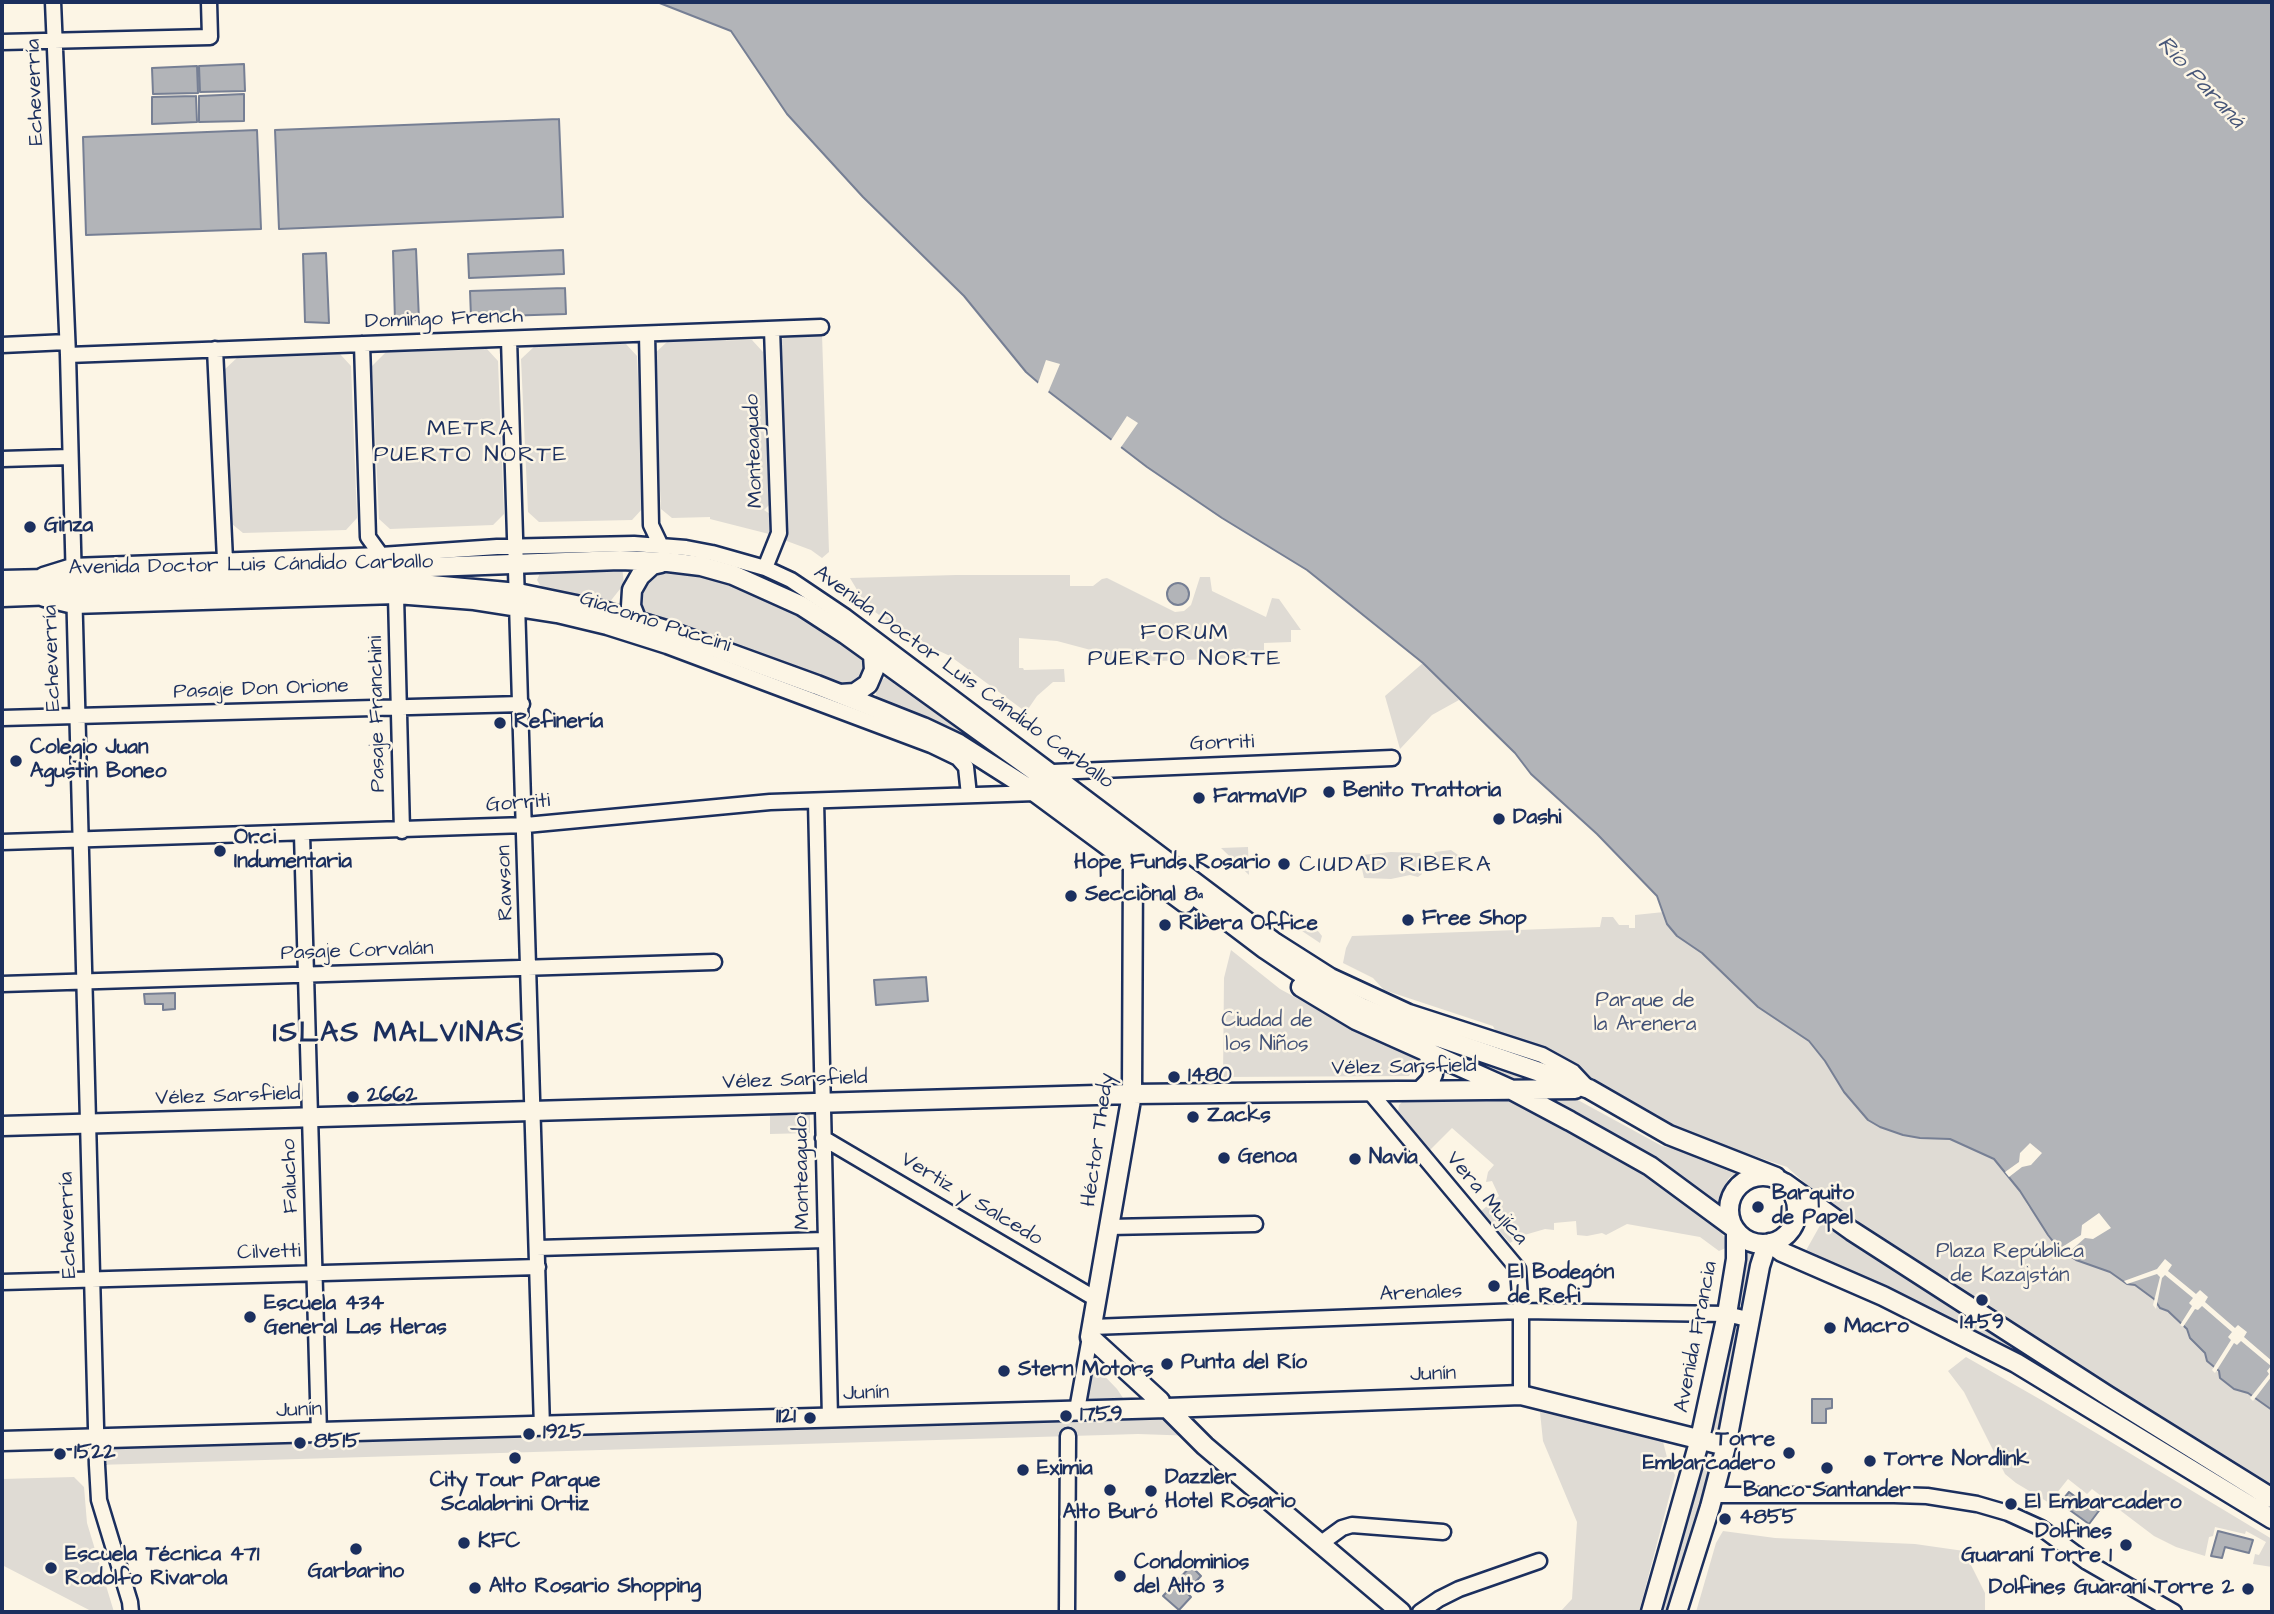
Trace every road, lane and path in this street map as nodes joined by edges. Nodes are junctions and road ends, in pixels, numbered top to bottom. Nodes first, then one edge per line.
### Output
1 (53, 2) edge
2 (209, 2) edge
3 (55, 41) junction
4 (2, 42) edge
5 (821, 327) dead end
6 (772, 329) junction
7 (647, 334) junction
8 (509, 339) junction
9 (362, 344) junction
10 (2, 345) edge
11 (68, 348) junction
12 (215, 349) junction
13 (70, 457) junction
14 (2, 459) edge
15 (664, 554) junction
16 (381, 555) junction
17 (517, 555) junction
18 (225, 560) junction
19 (166, 562) junction
20 (759, 567) junction
21 (401, 568) junction
22 (733, 575) junction
23 (186, 576) junction
24 (2, 580) edge
25 (309, 583) junction
26 (72, 586) junction
27 (28, 588) junction
28 (396, 596) junction
29 (2, 597) edge
30 (325, 597) junction
31 (519, 600) junction
32 (604, 618) junction
33 (637, 621) junction
34 (846, 626) junction
35 (873, 655) junction
36 (840, 694) junction
37 (522, 704) junction
38 (399, 707) junction
39 (76, 716) junction
40 (2, 718) edge
41 (1392, 758) dead end
42 (1053, 772) junction
43 (1035, 793) junction
44 (969, 795) junction
45 (816, 801) junction
46 (526, 825) junction
47 (402, 831) junction
48 (302, 834) junction
49 (79, 840) junction
50 (2, 842) edge
51 (1133, 849) junction
52 (714, 962) dead end
53 (530, 968) junction
54 (306, 974) junction
55 (83, 981) junction
56 (2, 984) edge
57 (1427, 1052) junction
58 (1421, 1090) junction
59 (1510, 1090) junction
60 (1589, 1090) junction
61 (1369, 1091) junction
62 (1132, 1094) junction
63 (822, 1103) junction
64 (534, 1111) junction
65 (310, 1117) junction
66 (86, 1123) junction
67 (2, 1126) edge
68 (823, 1138) junction
69 (1780, 1180) junction
70 (1255, 1224) dead end
71 (1109, 1227) junction
72 (1735, 1230) junction
73 (825, 1240) junction
74 (1769, 1243) junction
75 (537, 1248) junction
76 (538, 1267) junction
77 (315, 1273) junction
78 (92, 1279) junction
79 (2, 1282) edge
80 (1096, 1299) junction
81 (1521, 1311) junction
82 (1727, 1314) junction
83 (1751, 1320) junction
84 (1091, 1332) junction
85 (1521, 1395) junction
86 (1164, 1404) junction
87 (1077, 1410) junction
88 (830, 1418) junction
89 (542, 1427) junction
90 (319, 1433) junction
91 (1068, 1436) dead end
92 (96, 1439) junction
93 (1700, 1439) junction
94 (2, 1441) edge
95 (1726, 1446) junction
96 (1690, 1474) junction
97 (1715, 1488) junction
98 (2272, 1498) edge
99 (2272, 1519) edge
100 (1443, 1532) dead end
101 (1320, 1544) junction
102 (1539, 1561) dead end
103 (131, 1612) edge
104 (1067, 1612) edge
105 (1401, 1612) edge
106 (1420, 1612) edge
107 (1651, 1612) edge
108 (1676, 1612) edge
109 (2174, 1612) edge

1 - 3 street, Echeverría
2 - 3 street
3 - 4 street
3 - 11 street, Echeverría
5 - 6 street, Domingo French
6 - 7 street, Domingo French
6 - 20 street, Monteagudo
7 - 8 street, Domingo French
7 - 15 street
8 - 9 street, Domingo French
8 - 17 street, Rawson
9 - 12 street, Domingo French
9 - 16 street
10 - 11 street, Domingo French
11 - 12 street, Domingo French
11 - 13 street, Echeverría
12 - 18 street
13 - 14 street
13 - 26 street, Echeverría
15 - 17 main road, Avenida Doctor Luis Cándido Carballo
15 - 20 street, Avenida Doctor Luis Cándido Carballo
15 - 22 main road, Avenida Doctor Luis Cándido Carballo
15 - 33 main road
16 - 17 street, Avenida Doctor Luis Cándido Carballo
16 - 18 street, Avenida Doctor Luis Cándido Carballo
16 - 21 main road
17 - 21 main road, Avenida Doctor Luis Cándido Carballo
17 - 31 street, Rawson
18 - 19 street, Avenida Doctor Luis Cándido Carballo
19 - 23 main road
19 - 26 street, Avenida Doctor Luis Cándido Carballo
20 - 22 main road
20 - 34 street, Avenida Doctor Luis Cándido Carballo
21 - 23 main road, Avenida Doctor Luis Cándido Carballo
22 - 34 main road, Avenida Doctor Luis Cándido Carballo
23 - 26 main road, Avenida Doctor Luis Cándido Carballo
24 - 27 main road, Avenida Doctor Luis Cándido Carballo
25 - 26 main road, Avenida Doctor Luis Cándido Carballo
25 - 30 main road
25 - 31 main road, Avenida Doctor Luis Cándido Carballo
26 - 27 main road, Avenida Doctor Luis Cándido Carballo
26 - 27 street, Avenida Doctor Luis Cándido Carballo
26 - 30 street
26 - 39 street, Echeverría
27 - 29 main road, Avenida Doctor Luis Cándido Carballo
28 - 30 street
28 - 31 street
28 - 38 street, Pasaje Franchini
31 - 32 main road, Avenida Doctor Luis Cándido Carballo
31 - 37 street, Rawson
32 - 33 main road, Avenida Doctor Luis Cándido Carballo
32 - 44 street, Giacomo Puccini
33 - 36 main road, Avenida Doctor Luis Cándido Carballo
34 - 35 main road, Avenida Doctor Luis Cándido Carballo
34 - 42 street, Avenida Doctor Luis Cándido Carballo
35 - 36 main road
35 - 51 main road, Avenida Doctor Luis Cándido Carballo
36 - 43 main road, Avenida Doctor Luis Cándido Carballo
37 - 38 street, Pasaje Don Orione
37 - 46 street, Rawson
38 - 39 street, Pasaje Don Orione
38 - 47 street, Pasaje Franchini
39 - 40 street, Pasaje Don Orione
39 - 49 street, Echeverría
41 - 42 street, Gorriti
42 - 51 street, Avenida Doctor Luis Cándido Carballo
43 - 44 street, Gorriti
43 - 51 main road, Avenida Doctor Luis Cándido Carballo
44 - 45 street, Gorriti
45 - 46 street, Gorriti
45 - 63 street, Monteagudo
46 - 47 street, Gorriti
46 - 53 street, Rawson
47 - 48 street, Gorriti
48 - 49 street, Gorriti
48 - 54 street, Falucho
49 - 50 street, Gorriti
49 - 55 street, Echeverría
51 - 57 main road, Avenida Doctor Luis Cándido Carballo
51 - 60 main road, Avenida Doctor Luis Cándido Carballo
51 - 62 main road, Héctor Thedy
52 - 53 street, Pasaje Corvalán
53 - 54 street, Pasaje Corvalán
53 - 64 street, Rawson
54 - 55 street, Pasaje Corvalán
54 - 65 street, Falucho
55 - 56 street, Pasaje Corvalán
55 - 66 street, Echeverría
57 - 58 main road
57 - 59 main road, Avenida Doctor Luis Cándido Carballo
58 - 59 main road, Vélez Sarsfield
58 - 61 main road, Vélez Sarsfield
59 - 60 main road, Vélez Sarsfield
59 - 72 main road, Avenida Doctor Luis Cándido Carballo
60 - 69 main road, Avenida Doctor Luis Cándido Carballo
61 - 62 main road, Vélez Sarsfield
61 - 81 street, Vera Mujíca
62 - 63 main road, Vélez Sarsfield
62 - 71 main road, Héctor Thedy
63 - 64 main road, Vélez Sarsfield
63 - 68 street, Monteagudo
64 - 65 main road, Vélez Sarsfield
64 - 75 street, Rawson
65 - 66 main road, Vélez Sarsfield
65 - 77 street, Falucho
66 - 67 main road, Vélez Sarsfield
66 - 78 street, Echeverría
68 - 73 street, Monteagudo
68 - 80 street, Vertiz y Salcedo
69 - 72 main road
69 - 74 main road
69 - 98 main road, Avenida Doctor Luis Cándido Carballo
70 - 71 street
71 - 80 main road, Héctor Thedy
72 - 74 main road
72 - 82 main road, Avenida Francia
73 - 75 street
73 - 88 street, Monteagudo
74 - 83 main road
74 - 99 main road
75 - 76 street, Rawson
76 - 77 street, Cilvetti
76 - 89 street, Rawson
77 - 78 street, Cilvetti
77 - 90 street, Falucho
78 - 79 street, Cilvetti
78 - 92 street, Echeverría
80 - 84 main road, Héctor Thedy
81 - 82 street, Arenales
81 - 84 street, Arenales
81 - 85 street, Vera Mujíca
82 - 83 street, Arenales
82 - 93 main road, Avenida Francia
83 - 95 main road
84 - 86 main road
84 - 87 street, Héctor Thedy
85 - 86 main road, Junín
85 - 93 main road, Junín
86 - 87 main road, Junín
86 - 101 main road
87 - 88 main road, Junín
88 - 89 main road, Junín
89 - 90 main road, Junín
90 - 92 main road, Junín
91 - 104 street
92 - 94 main road, Junín
92 - 103 street, Echeverría
93 - 95 main road, Junín
93 - 96 main road, Avenida Francia
95 - 97 main road
96 - 97 main road
96 - 107 main road, Avenida Francia
97 - 108 main road
97 - 109 street
100 - 101 street
101 - 105 main road
102 - 106 street

